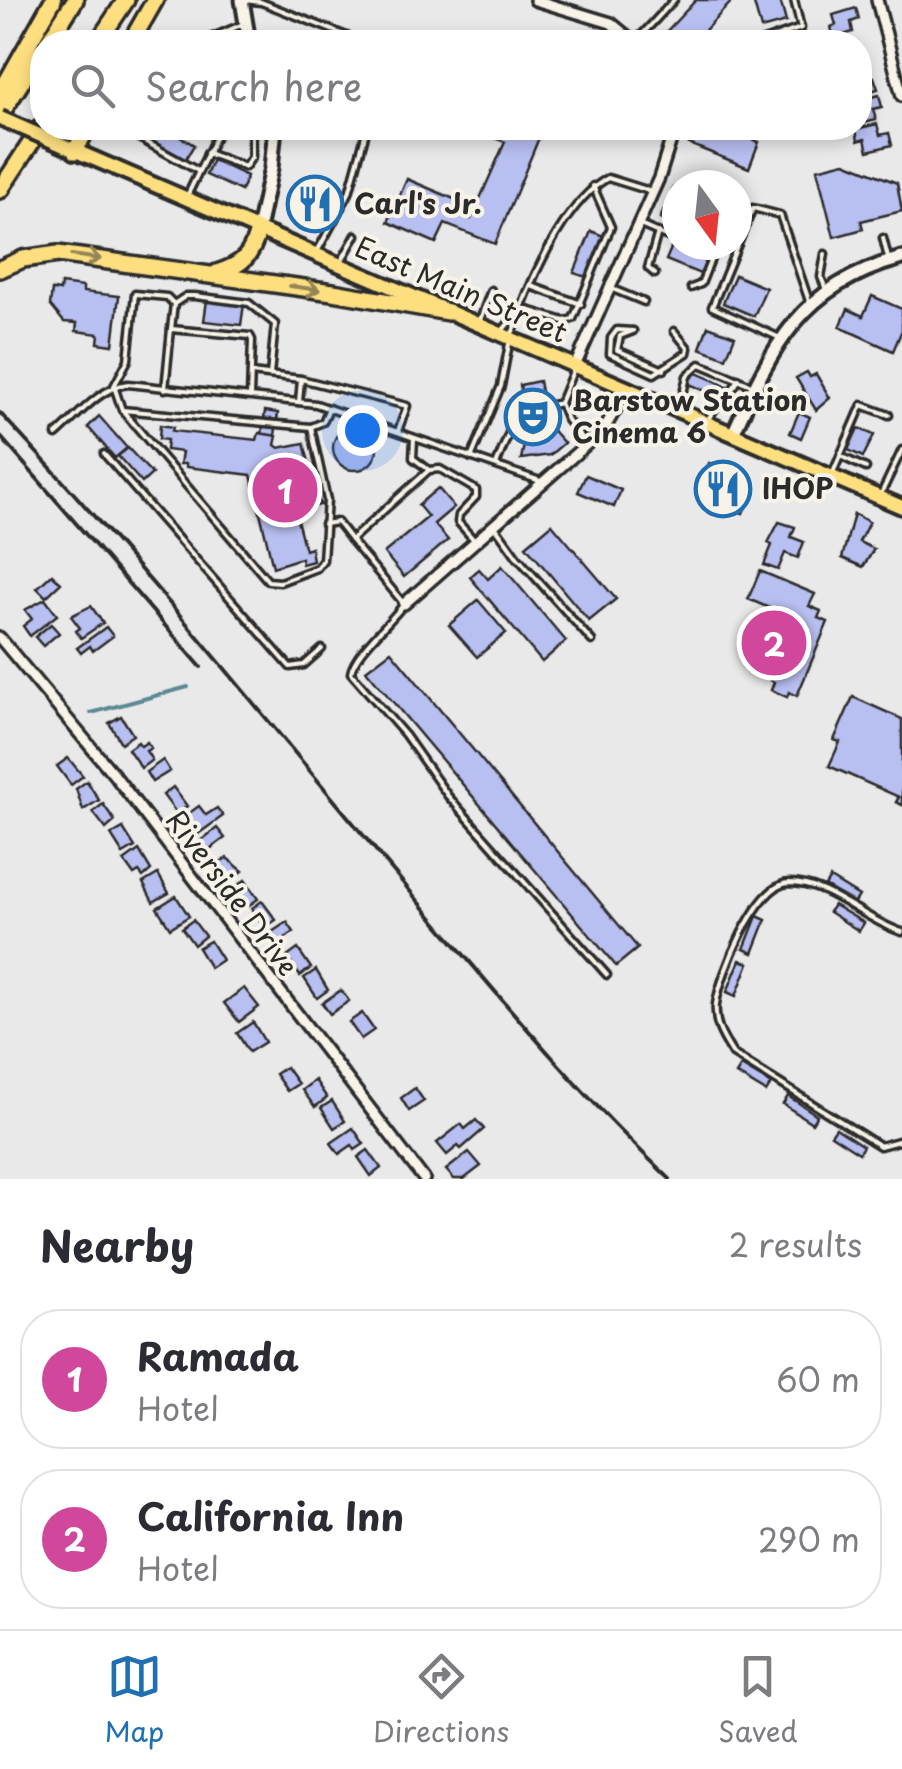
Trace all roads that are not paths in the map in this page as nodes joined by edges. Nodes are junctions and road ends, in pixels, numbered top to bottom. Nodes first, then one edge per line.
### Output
1 (52, 0) edge
2 (76, 0) edge
3 (126, 0) edge
4 (155, 0) edge
5 (242, 0) edge
6 (535, 0) edge
7 (674, 0) edge
8 (794, 0) edge
9 (877, 0) edge
10 (246, 23) junction
11 (35, 30) edge
12 (56, 30) edge
13 (106, 30) edge
14 (138, 30) edge
15 (227, 30) edge
16 (247, 30) edge
17 (332, 30) edge
18 (620, 30) edge
19 (645, 30) edge
20 (795, 30) edge
21 (30, 40) edge
22 (30, 69) edge
23 (0, 94) edge
24 (902, 96) edge
25 (0, 117) edge
26 (30, 130) edge
27 (33, 140) edge
28 (52, 140) edge
29 (78, 140) edge
30 (141, 140) edge
31 (214, 140) edge
32 (252, 140) edge
33 (273, 140) edge
34 (364, 140) edge
35 (670, 140) edge
36 (72, 149) junction
37 (208, 153) junction
38 (198, 171) junction
39 (593, 186) junction
40 (0, 190) edge
41 (653, 192) junction
42 (186, 198) junction
43 (639, 224) junction
44 (258, 230) junction
45 (658, 232) junction
46 (662, 234) edge
47 (356, 235) dead end
48 (883, 238) dead end
49 (315, 254) junction
50 (825, 254) dead end
51 (712, 260) edge
52 (896, 260) edge
53 (339, 264) junction
54 (0, 269) edge
55 (655, 274) dead end
56 (208, 275) junction
57 (531, 286) junction
58 (610, 288) junction
59 (691, 288) dead end
60 (491, 290) dead end
61 (827, 292) junction
62 (644, 302) dead end
63 (174, 304) junction
64 (581, 304) junction
65 (810, 305) junction
66 (521, 308) junction
67 (448, 312) junction
68 (478, 325) junction
69 (171, 329) junction
70 (633, 330) dead end
71 (674, 330) dead end
72 (504, 336) junction
73 (782, 339) junction
74 (575, 366) junction
75 (251, 373) junction
76 (270, 375) junction
77 (301, 378) junction
78 (738, 380) junction
79 (114, 386) junction
80 (755, 386) junction
81 (164, 390) junction
82 (627, 390) junction
83 (250, 398) junction
84 (299, 402) junction
85 (560, 403) junction
86 (329, 408) junction
87 (122, 410) junction
88 (678, 411) junction
89 (889, 415) dead end
90 (706, 423) junction
91 (311, 426) junction
92 (398, 432) junction
93 (733, 434) junction
94 (56, 435) dead end
95 (414, 438) junction
96 (587, 444) junction
97 (902, 450) edge
98 (104, 454) dead end
99 (840, 456) junction
100 (472, 458) junction
101 (495, 466) junction
102 (866, 468) dead end
103 (429, 470) junction
104 (831, 476) junction
105 (543, 482) junction
106 (880, 498) junction
107 (902, 507) edge
108 (324, 524) junction
109 (494, 524) junction
110 (351, 540) junction
111 (475, 541) junction
112 (404, 604) junction
113 (0, 638) edge
114 (592, 640) dead end
115 (322, 648) dead end
116 (902, 932) edge
117 (608, 975) dead end
118 (902, 1140) edge
119 (424, 1179) edge

1 - 11 highway
2 - 12 highway
3 - 13 highway
4 - 14 highway
5 - 10 main road
5 - 17 lane
6 - 18 street
7 - 19 lane
8 - 20 lane
9 - 24 street
10 - 15 lane
10 - 16 main road
21 - 23 highway
22 - 25 highway
25 - 26 main road, East Main Street, bridge
27 - 40 highway
28 - 36 main road, East Main Street, bridge
29 - 36 highway
30 - 38 lane
31 - 37 lane
32 - 37 lane
33 - 44 main road
34 - 49 lane
35 - 41 street
36 - 42 main road, East Main Street
37 - 38 lane
38 - 42 lane
39 - 41 lane
39 - 57 lane
39 - 64 lane
41 - 43 street
42 - 44 main road, East Main Street
43 - 45 lane
43 - 58 street
44 - 49 main road, East Main Street
44 - 56 highway
45 - 46 lane
45 - 55 lane
47 - 53 lane
48 - 52 lane
49 - 53 main road, East Main Street
50 - 61 lane
51 - 59 lane
52 - 61 main road
53 - 67 main road, East Main Street
54 -> 56 highway
56 -> 67 highway
57 - 64 lane
57 - 66 lane
58 - 62 lane
58 - 74 street
60 - 68 lane
61 - 65 main road
63 - 69 lane
63 - 76 lane
63 - 79 lane
64 - 66 lane
65 - 73 main road
65 - 73 lane
66 - 72 lane
66 - 72 lane
67 - 68 main road, East Main Street
68 - 72 main road, East Main Street
69 - 75 lane
69 - 81 lane
70 - 71 lane
72 - 74 main road, East Main Street
72 - 100 lane
73 - 80 main road
74 - 82 main road, East Main Street
74 - 85 lane
75 - 76 lane
75 - 83 lane
76 - 77 lane
77 - 84 lane
77 - 92 lane
78 - 80 lane
78 - 88 lane
78 - 90 lane
79 - 81 lane
79 - 87 lane
79 - 94 lane
80 - 93 main road
81 - 83 lane
82 - 88 main road, East Main Street
82 - 96 street
83 - 84 lane
84 - 86 lane
85 - 96 lane
85 - 101 lane
86 - 91 lane
86 - 92 lane
87 - 91 lane
87 - 108 lane
88 - 90 main road, East Main Street
89 - 99 lane
90 - 93 main road, East Main Street
91 - 108 lane
92 - 95 lane
93 - 104 main road, East Main Street
95 - 100 lane
95 - 103 lane
96 - 105 street
97 - 106 lane
98 - 115 lane
99 - 102 lane
99 - 104 lane
100 - 101 lane
101 - 105 lane
103 - 110 lane
103 - 111 lane
104 - 106 main road, East Main Street
105 - 109 street
106 - 107 main road, East Main Street
108 - 110 lane
109 - 111 street
109 - 114 lane
110 - 112 lane
111 - 112 street
112 - 117 lane
113 - 119 street, Riverside Drive
116 - 118 lane

